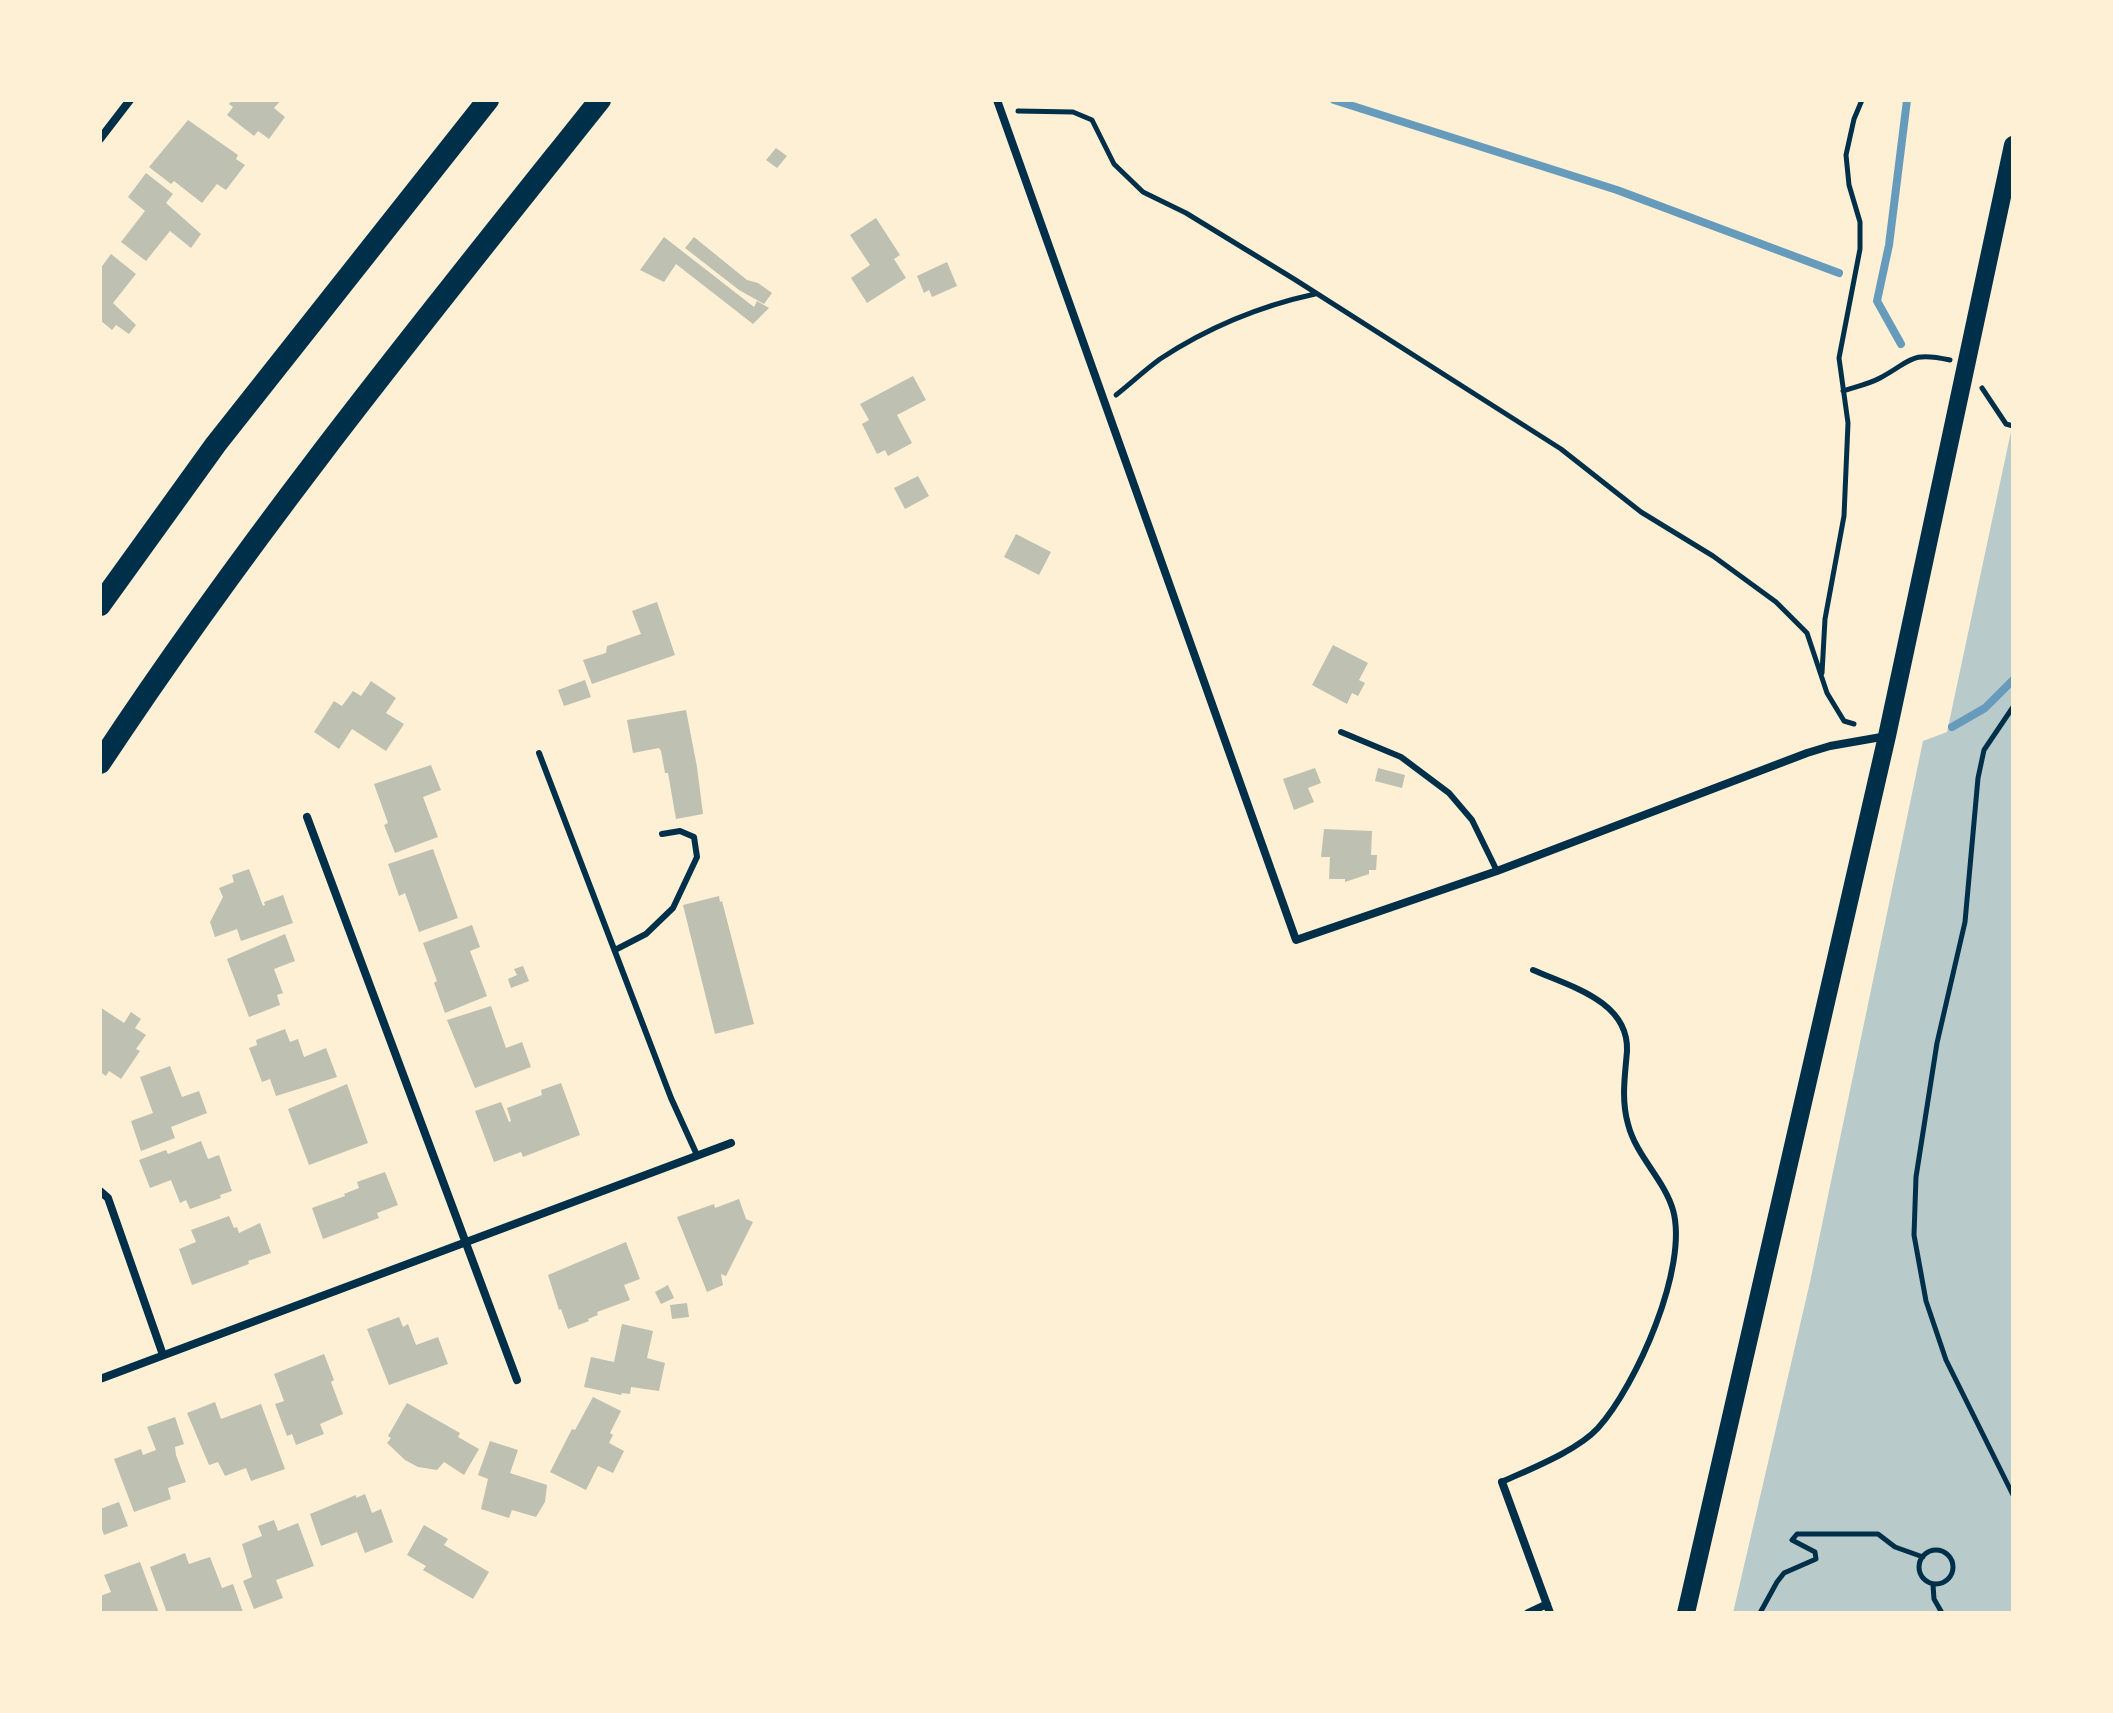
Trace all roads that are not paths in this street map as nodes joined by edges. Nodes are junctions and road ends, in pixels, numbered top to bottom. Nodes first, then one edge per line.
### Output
1 (130, 100) edge
2 (488, 100) edge
3 (600, 100) edge
4 (997, 100) edge
5 (100, 139) edge
6 (2013, 145) edge
7 (100, 605) edge
8 (1341, 732) dead end
9 (1887, 736) junction
10 (539, 753) dead end
11 (100, 763) edge
12 (307, 817) dead end
13 (662, 834) dead end
14 (1497, 871) junction
15 (615, 950) junction
16 (1533, 970) dead end
17 (731, 1143) dead end
18 (697, 1155) junction
19 (100, 1191) edge
20 (465, 1241) junction
21 (163, 1355) junction
22 (100, 1379) edge
23 (517, 1380) dead end
24 (1502, 1482) joint
25 (1549, 1609) edge
26 (1528, 1613) edge
27 (1686, 1613) edge

1 - 5 street
2 - 7 highway
3 - 11 highway
4 - 14 street
6 - 9 main road
8 - 14 lane
9 - 14 street
9 - 27 main road
10 - 15 lane
12 - 20 street
13 - 15 lane
15 - 18 lane
16 - 24 lane
17 - 18 street
18 - 20 street
19 - 21 street
20 - 21 street
20 - 23 street
21 - 22 street
24 - 25 street
25 - 26 street

